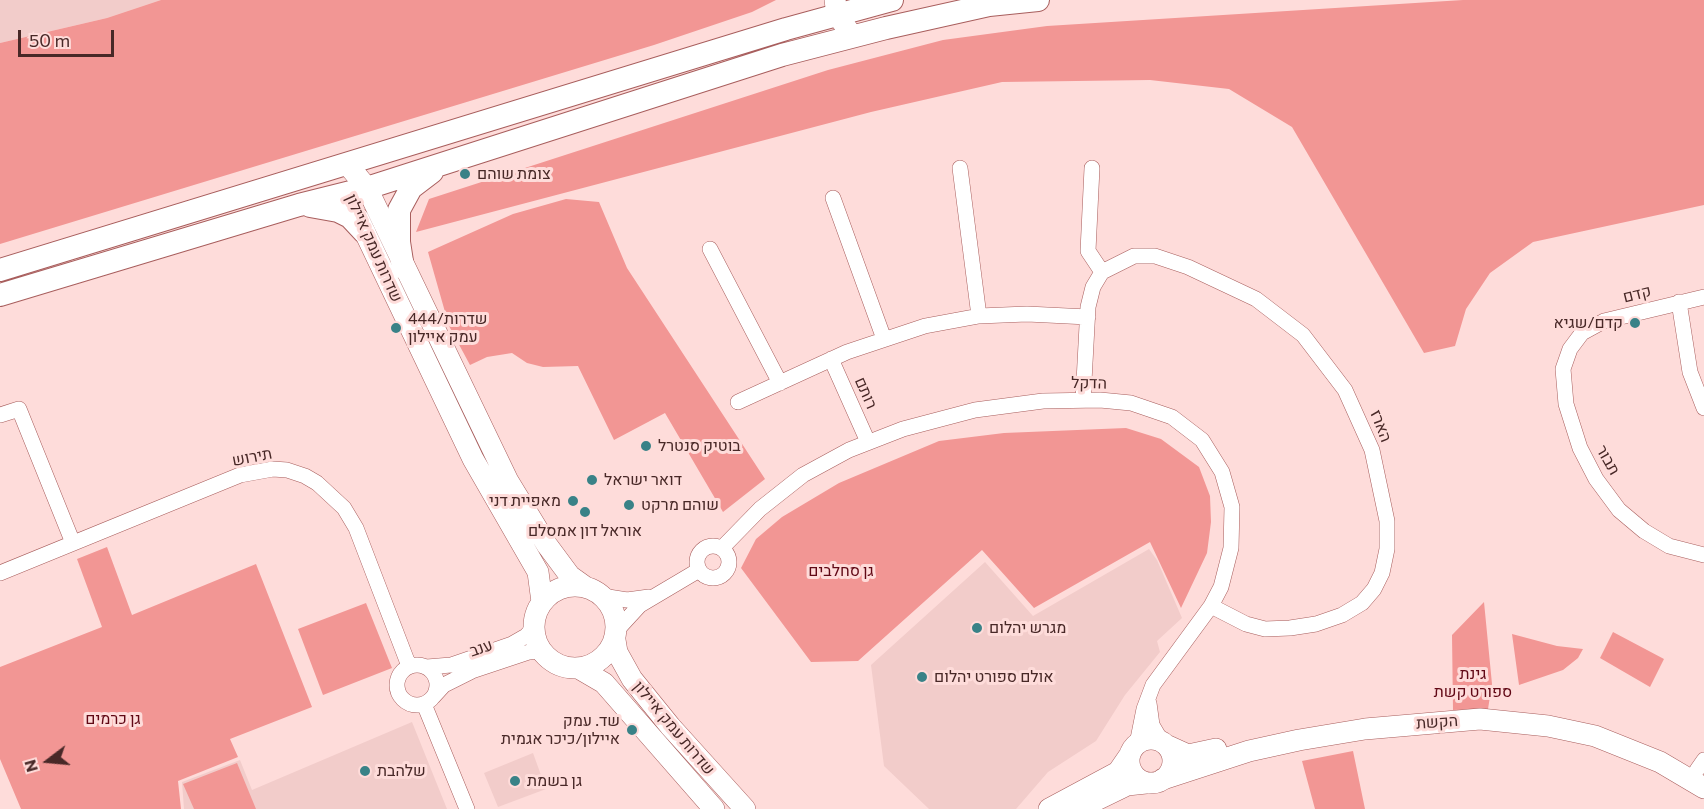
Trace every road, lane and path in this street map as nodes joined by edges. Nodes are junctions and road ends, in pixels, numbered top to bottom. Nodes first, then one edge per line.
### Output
1 (817, 0) edge
2 (892, 0) edge
3 (1038, 0) edge
4 (845, 6) edge
5 (786, 29) junction
6 (852, 36) junction
7 (348, 165) junction
8 (441, 165) junction
9 (960, 168) dead end
10 (1092, 168) dead end
11 (357, 191) junction
12 (833, 198) dead end
13 (299, 205) junction
14 (364, 232) junction
15 (710, 249) dead end
16 (403, 268) junction
17 (0, 270) edge
18 (1102, 272) junction
19 (0, 295) edge
20 (1704, 297) edge
21 (1679, 302) junction
22 (979, 316) junction
23 (1088, 317) junction
24 (1582, 333) joint
25 (884, 339) junction
26 (831, 359) junction
27 (780, 383) junction
28 (1083, 400) junction
29 (738, 402) dead end
30 (1704, 408) edge
31 (0, 415) edge
32 (868, 442) junction
33 (74, 543) junction
34 (722, 548) junction
35 (1704, 555) edge
36 (699, 570) junction
37 (0, 573) edge
38 (593, 591) junction
39 (652, 597) junction
40 (542, 602) junction
41 (1211, 606) junction
42 (534, 627) junction
43 (616, 635) junction
44 (547, 657) junction
45 (409, 666) junction
46 (427, 667) junction
47 (580, 669) junction
48 (1149, 694) junction
49 (429, 701) junction
50 (1164, 744) junction
51 (1130, 753) junction
52 (1702, 773) edge
53 (1154, 781) junction
54 (691, 784) junction
55 (467, 809) edge
56 (688, 809) edge
57 (714, 809) edge
58 (745, 809) edge
59 (1049, 809) edge
60 (1078, 809) edge

1 - 5 main road
2 - 4 main road
3 - 6 main road
4 - 5 main road
4 - 6 main road
5 - 7 main road
6 - 8 main road
7 - 11 main road, שדרות עמק איילון
7 - 17 main road
8 - 11 main road
8 - 16 main road
9 - 22 street
10 - 18 street
11 - 13 main road
11 - 14 main road, שדרות עמק איילון
11 - 16 main road, שדרות עמק איילון
12 - 25 street
13 - 14 main road
13 - 19 main road
14 - 40 main road, שדרות עמק איילון
15 - 27 street
16 - 38 main road, שדרות עמק איילון
18 - 23 street
18 - 41 street, הארז
20 - 21 street, קדם
21 - 24 street, קדם
21 - 30 street
22 - 23 street
22 - 25 street
23 - 28 street
24 - 35 street, תבור
25 - 26 street
26 - 27 street
26 - 32 street, רותם
27 - 29 street
28 - 32 street, הדקל
28 - 41 street, הדקל
31 - 33 street
32 - 34 street, הדקל
33 - 37 street, תירוש
33 - 45 street, תירוש
34 - 36 street
34 - 36 street
36 - 39 street
38 - 39 street
38 - 40 main road
38 - 43 main road
39 - 43 street
40 - 42 main road
41 - 48 street, הדקל
42 - 44 main road
42 - 46 street, ענב
43 - 47 main road
43 - 58 main road, שדרות עמק איילון
44 - 47 main road
44 - 49 street, ענב
45 - 46 street
45 - 49 street
46 - 49 street
47 - 54 main road, שדרות עמק איילון
48 - 50 street
48 - 51 street, הדקל
49 - 55 street
50 - 51 main road
50 - 52 main road, הקשת
50 - 53 main road
51 - 53 main road
51 - 59 main road
52 - 53 main road, הקשת
53 - 60 main road, הקשת
54 - 56 main road
54 - 57 main road, שדרות עמק איילון

